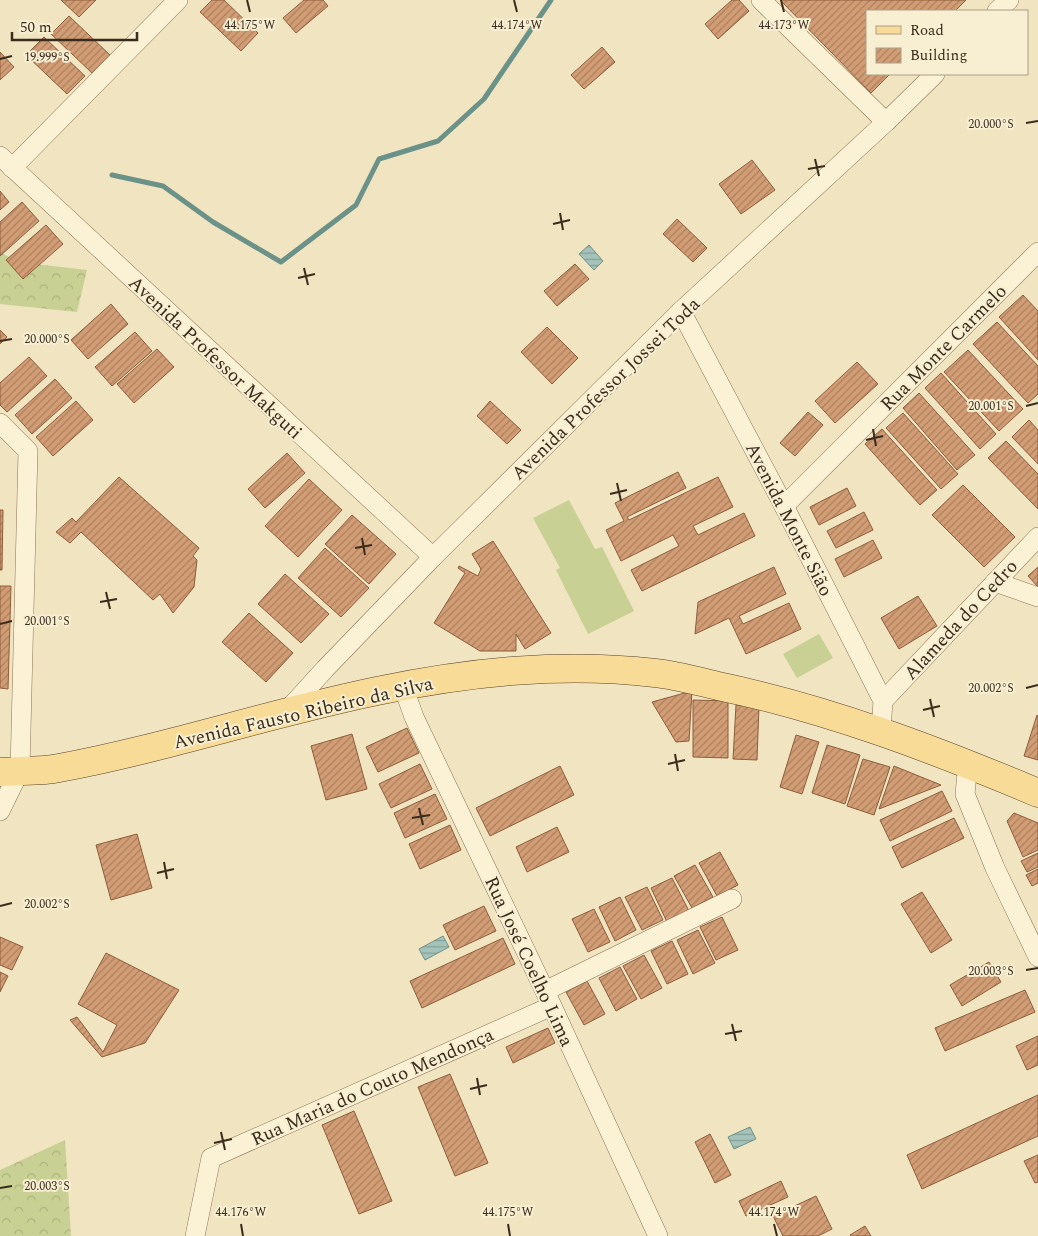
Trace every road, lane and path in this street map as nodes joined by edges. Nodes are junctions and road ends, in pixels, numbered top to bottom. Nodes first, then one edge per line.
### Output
1 (178, 0) edge
2 (761, 0) edge
3 (1009, 0) edge
4 (998, 10) edge
5 (933, 75) edge
6 (886, 122) junction
7 (6, 162) edge
8 (1038, 252) edge
9 (681, 311) junction
10 (0, 422) edge
11 (784, 506) junction
12 (1038, 537) edge
13 (433, 557) junction
14 (995, 582) junction
15 (1038, 597) edge
16 (403, 686) junction
17 (882, 701) junction
18 (285, 713) junction
19 (881, 731) junction
20 (968, 763) junction
21 (10, 771) edge
22 (1038, 793) edge
23 (0, 811) edge
24 (732, 899) dead end
25 (1038, 956) edge
26 (548, 998) junction
27 (195, 1236) edge
28 (658, 1236) edge

1 - 7 street
2 - 6 street
3 - 4 street
5 - 6 street, Avenida Professor Jossei Toda
6 - 9 street, Avenida Professor Jossei Toda
7 - 13 street, Avenida Professor Makguti
8 - 11 street, Rua Monte Carmelo
9 - 11 street, Avenida Monte Sião
9 - 13 street, Avenida Professor Jossei Toda
10 - 21 street
11 - 17 street, Avenida Monte Sião
12 - 14 street, Alameda do Cedro
13 - 18 street, Avenida Professor Jossei Toda
14 - 15 street
14 - 17 street, Alameda do Cedro
16 - 18 main road, Avenida Fausto Ribeiro da Silva
16 - 19 main road, Avenida Fausto Ribeiro da Silva
16 - 26 street, Rua José Coelho Lima
17 - 19 street, Avenida Monte Sião
18 - 21 main road, Avenida Fausto Ribeiro da Silva
19 - 20 main road, Avenida Fausto Ribeiro da Silva
20 - 22 main road, Avenida Fausto Ribeiro da Silva
20 - 25 street
21 - 23 street
24 - 26 street
26 - 27 street, Rua Maria do Couto Mendonça
26 - 28 street, Rua José Coelho Lima

